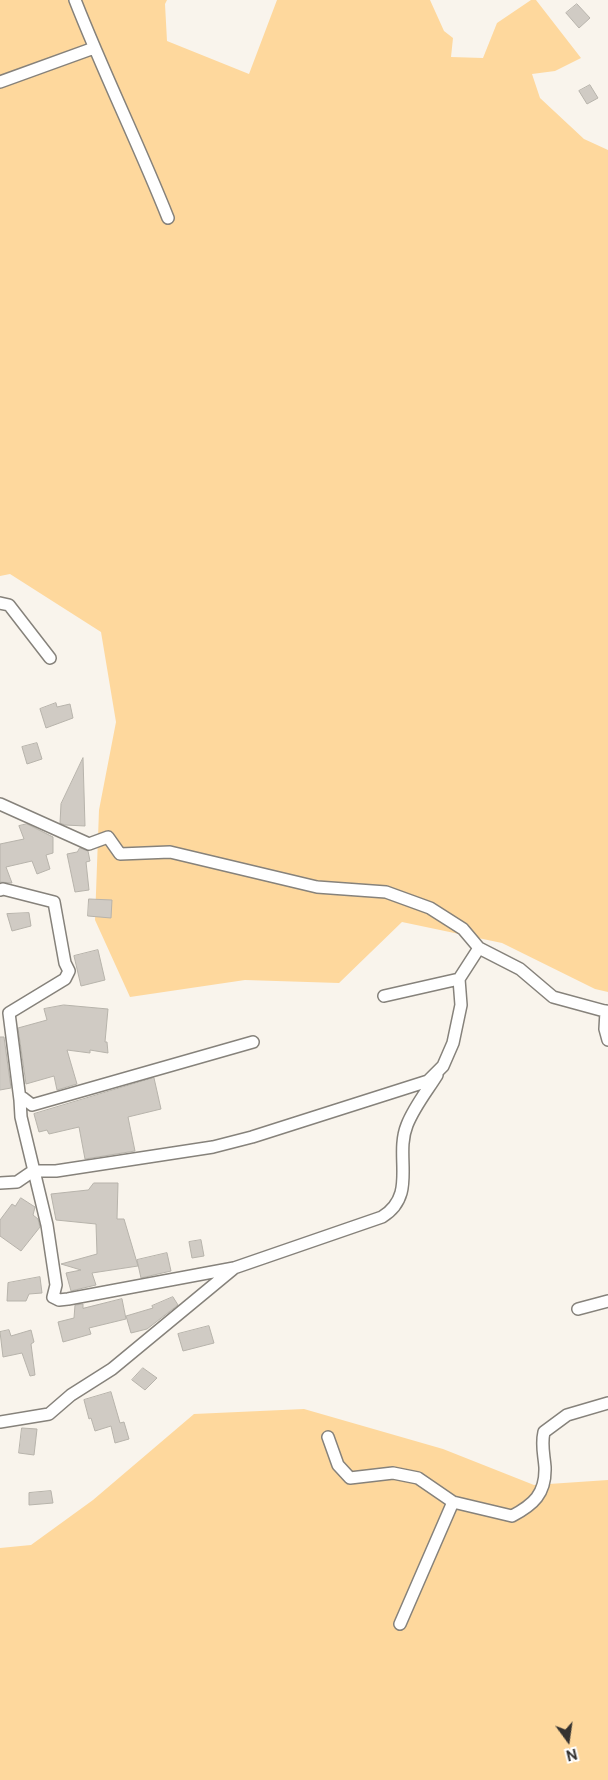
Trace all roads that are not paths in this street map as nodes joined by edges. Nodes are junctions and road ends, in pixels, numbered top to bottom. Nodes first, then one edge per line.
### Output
1 (75, 0) edge
2 (94, 48) junction
3 (0, 82) edge
4 (168, 218) dead end
5 (0, 603) edge
6 (50, 658) dead end
7 (0, 804) edge
8 (0, 890) edge
9 (479, 948) junction
10 (459, 979) junction
11 (384, 996) dead end
12 (607, 1012) edge
13 (608, 1040) edge
14 (253, 1042) dead end
15 (437, 1075) junction
16 (20, 1100) junction
17 (33, 1171) junction
18 (0, 1183) edge
19 (234, 1268) junction
20 (608, 1301) edge
21 (578, 1309) dead end
22 (608, 1404) edge
23 (0, 1422) edge
24 (328, 1437) dead end
25 (453, 1502) junction
26 (400, 1624) dead end

1 - 2 street
2 - 3 street
2 - 4 street
5 - 6 street
7 - 9 street
8 - 16 street
9 - 10 street
9 - 12 street
10 - 11 street
10 - 15 street
12 - 13 street
14 - 16 street
15 - 17 street
15 - 19 street
16 - 17 street
17 - 18 street
17 - 19 street
19 - 23 street
20 - 21 street
22 - 25 street
24 - 25 street
25 - 26 street

